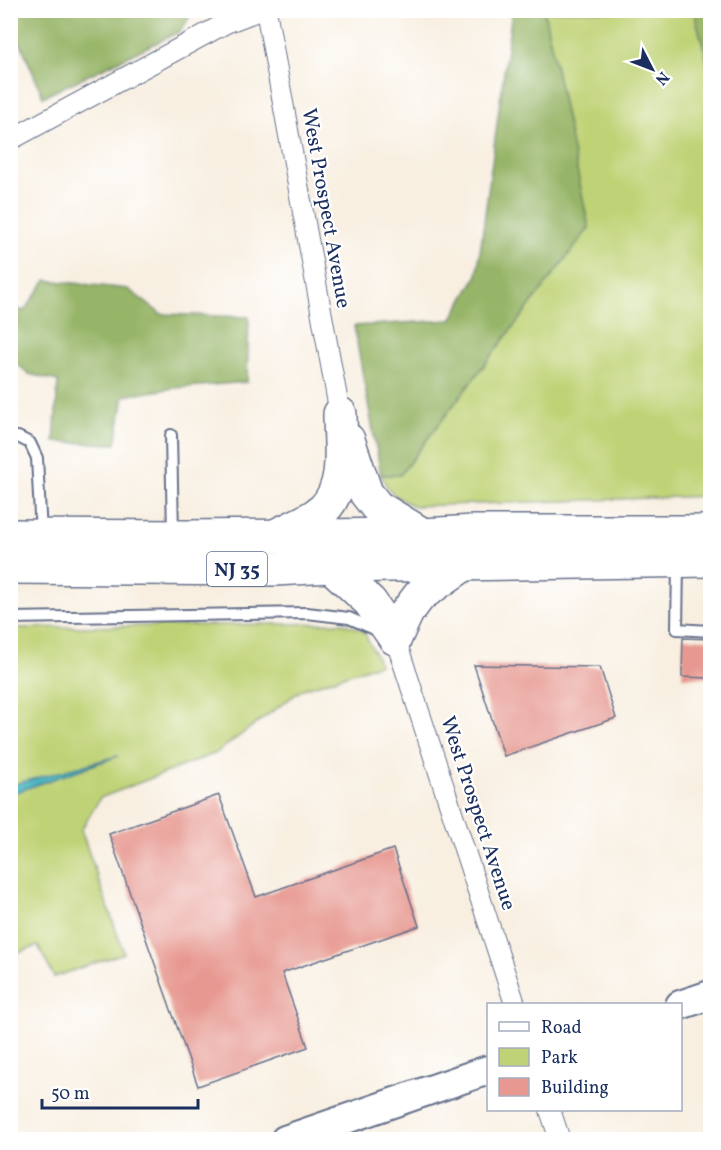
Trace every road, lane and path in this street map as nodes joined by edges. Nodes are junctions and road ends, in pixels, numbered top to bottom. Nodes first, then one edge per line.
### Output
1 (260, 10) edge
2 (266, 10) edge
3 (10, 140) edge
4 (340, 414) junction
5 (171, 435) dead end
6 (10, 437) edge
7 (711, 532) edge
8 (423, 535) junction
9 (26, 536) edge
10 (275, 536) junction
11 (173, 537) junction
12 (711, 560) edge
13 (678, 561) junction
14 (463, 565) junction
15 (331, 566) junction
16 (10, 567) edge
17 (10, 618) edge
18 (711, 631) edge
19 (395, 638) junction
20 (711, 995) edge
21 (514, 1003) edge
22 (682, 1005) edge
23 (487, 1071) edge
24 (550, 1111) edge
25 (285, 1140) edge
26 (560, 1140) edge

1 - 3 street
2 - 4 street, West Prospect Avenue
4 - 8 highway
4 - 10 highway
5 - 11 lane
6 - 9 lane
7 - 8 highway, NJ 35
8 - 10 highway, NJ 35
9 - 11 highway, NJ 35
10 - 11 highway, NJ 35
12 - 13 highway, NJ 35
13 - 14 highway, NJ 35
13 - 18 lane
14 - 15 highway, NJ 35
14 - 19 highway
15 - 16 highway, NJ 35
15 - 19 highway
17 - 19 lane
19 - 21 street, West Prospect Avenue
20 - 22 main road
23 - 25 main road
24 - 26 street

